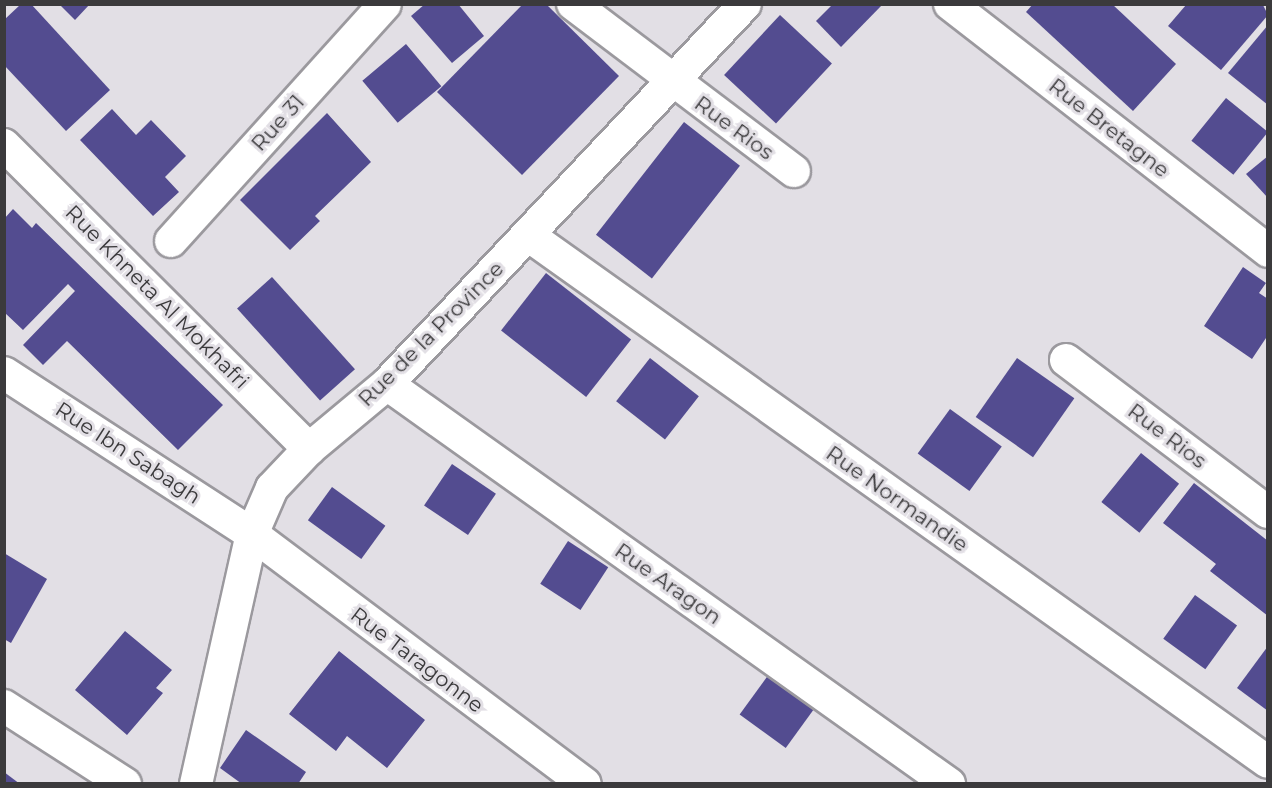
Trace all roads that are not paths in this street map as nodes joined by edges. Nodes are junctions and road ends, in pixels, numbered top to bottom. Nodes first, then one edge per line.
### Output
1 (385, 4) edge
2 (573, 4) edge
3 (745, 4) edge
4 (950, 4) edge
5 (674, 84) junction
6 (4, 145) edge
7 (794, 171) dead end
8 (528, 235) junction
9 (171, 241) dead end
10 (1268, 251) edge
11 (1066, 360) dead end
12 (4, 372) edge
13 (387, 384) junction
14 (309, 448) junction
15 (1268, 513) edge
16 (252, 534) junction
17 (4, 706) edge
18 (1268, 762) edge
19 (125, 783) edge
20 (196, 783) edge
21 (585, 783) edge
22 (949, 783) edge

1 - 9 street, Rue 31
2 - 5 street, Rue Rios
3 - 5 street, Rue de la Province
4 - 10 street, Rue Bretagne
5 - 7 street, Rue Rios
5 - 8 street, Rue de la Province
6 - 14 street, Rue Khneta Al Mokhafri
8 - 13 street, Rue de la Province
8 - 18 street, Rue Normandie
11 - 15 street, Rue Rios
12 - 16 street, Rue Ibn Sabagh
13 - 14 street, Rue de la Province
13 - 22 street, Rue Aragon
14 - 16 street, Rue de la Province
16 - 20 street, Rue de la Province
16 - 21 street, Rue Taragonne
17 - 19 street

